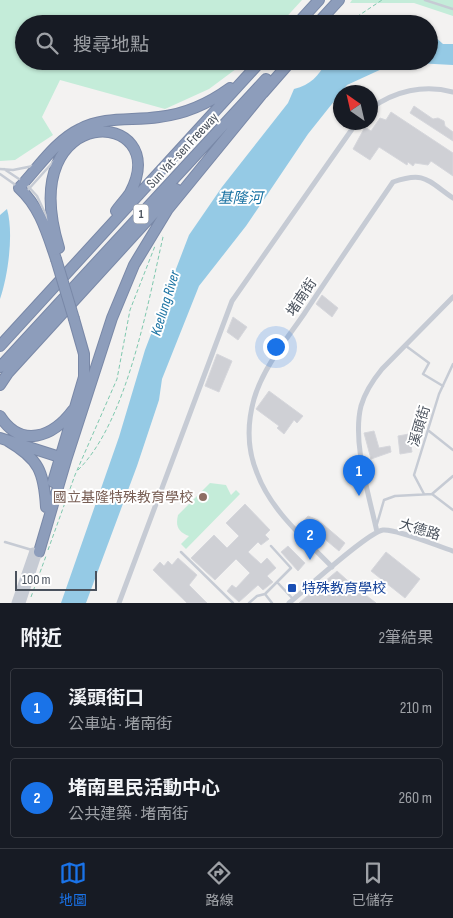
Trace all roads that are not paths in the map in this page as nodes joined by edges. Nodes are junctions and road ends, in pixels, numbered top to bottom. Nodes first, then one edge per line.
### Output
1 (319, 0) edge
2 (339, 0) edge
3 (346, 0) edge
4 (425, 0) edge
5 (437, 0) edge
6 (439, 6) junction
7 (453, 9) edge
8 (304, 15) edge
9 (325, 15) edge
10 (333, 15) edge
11 (248, 70) edge
12 (254, 70) edge
13 (274, 70) edge
14 (283, 70) edge
15 (266, 89) junction
16 (453, 92) edge
17 (378, 104) edge
18 (351, 130) edge
19 (62, 146) junction
20 (0, 169) edge
21 (4, 169) junction
22 (0, 174) edge
23 (25, 188) junction
24 (453, 198) edge
25 (56, 240) junction
26 (85, 254) junction
27 (59, 258) junction
28 (453, 297) edge
29 (405, 345) junction
30 (0, 346) edge
31 (453, 364) edge
32 (0, 367) edge
33 (0, 385) edge
34 (443, 386) junction
35 (81, 405) junction
36 (0, 416) edge
37 (429, 431) junction
38 (4, 440) edge
39 (453, 450) edge
40 (63, 458) junction
41 (453, 476) edge
42 (424, 494) junction
43 (432, 494) junction
44 (46, 507) junction
45 (453, 510) edge
46 (376, 530) junction
47 (5, 542) dead end
48 (270, 546) dead end
49 (36, 551) junction
50 (453, 551) edge
51 (181, 552) dead end
52 (332, 567) junction
53 (277, 582) junction
54 (265, 594) junction
55 (291, 601) edge
56 (15, 603) edge
57 (24, 603) edge
58 (119, 603) edge
59 (233, 603) edge
60 (249, 603) edge
61 (272, 603) edge

1 - 8 highway
2 - 9 highway
3 - 10 highway
4 - 6 lane
5 - 6 lane
6 - 7 lane
11 - 19 highway
12 - 26 highway, Sun Yat-sen Freeway / 1
13 - 32 highway, Sun Yat-sen Freeway / 1
14 - 15 highway
15 - 33 highway
15 - 35 highway
16 - 17 street
18 - 58 street
19 - 21 lane
19 - 23 highway
19 - 25 highway
19 - 26 highway
20 - 21 lane
21 - 23 lane
22 - 23 lane
23 - 25 lane
23 - 27 highway
24 - 52 street, 堵南街
25 - 27 highway
26 - 30 highway, Sun Yat-sen Freeway / 1
27 - 35 highway
28 - 29 street
29 - 34 lane
29 - 46 street
31 - 34 lane, 溪頭街
34 - 37 lane, 溪頭街
35 - 36 highway
35 - 40 highway
37 - 39 lane
37 - 42 lane, 溪頭街
38 - 40 highway
38 - 44 highway
40 - 44 highway
40 - 49 highway
41 - 43 lane
42 - 43 lane
42 - 46 lane
43 - 45 lane
44 - 49 highway
46 - 50 street, 大德路
46 - 52 street
47 - 49 lane
48 - 53 lane
49 - 56 street
49 - 57 street
51 - 59 lane
52 - 55 street
53 - 54 lane
53 - 55 lane
54 - 60 lane
54 - 61 lane

